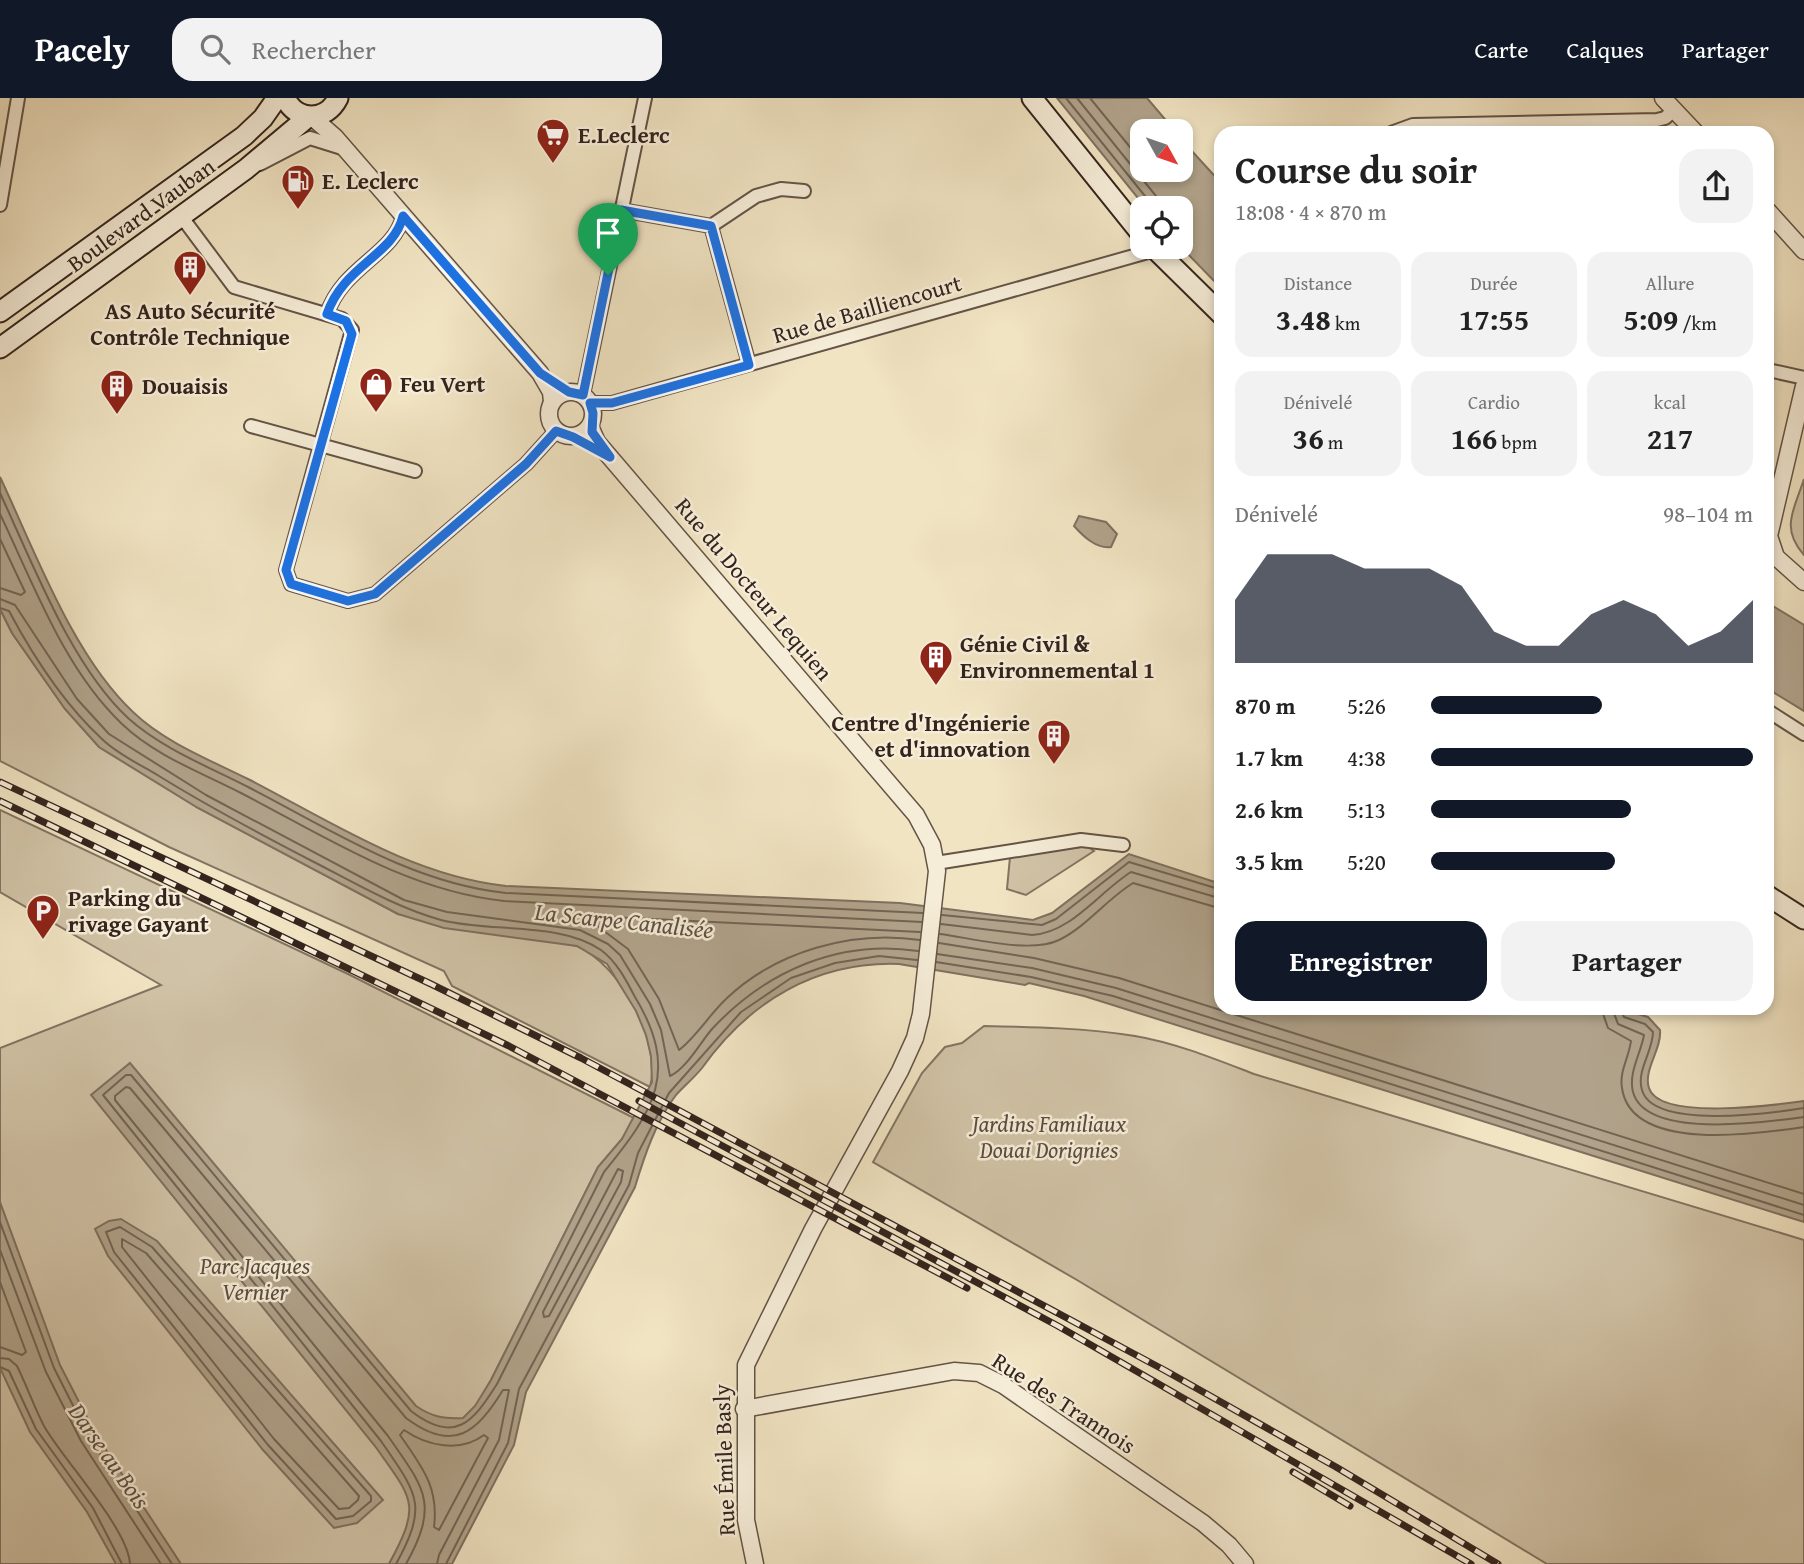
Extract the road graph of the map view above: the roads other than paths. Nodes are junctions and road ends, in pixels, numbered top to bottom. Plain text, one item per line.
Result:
1 (19, 98) edge
2 (277, 98) edge
3 (285, 98) edge
4 (645, 98) edge
5 (1032, 98) edge
6 (336, 102) edge
7 (1669, 104) edge
8 (310, 117) junction
9 (1410, 126) edge
10 (1480, 126) edge
11 (1564, 126) edge
12 (1689, 126) edge
13 (345, 149) junction
14 (246, 169) junction
15 (804, 191) dead end
16 (0, 205) edge
17 (621, 210) junction
18 (181, 216) junction
19 (403, 216) junction
20 (1774, 218) edge
21 (1130, 219) edge
22 (711, 226) junction
23 (1130, 250) edge
24 (1804, 250) edge
25 (1165, 259) edge
26 (464, 285) junction
27 (1214, 307) edge
28 (0, 312) edge
29 (327, 314) junction
30 (0, 348) edge
31 (749, 365) junction
32 (1774, 371) edge
33 (540, 373) junction
34 (1804, 378) edge
35 (1804, 386) edge
36 (581, 397) junction
37 (552, 402) junction
38 (251, 426) dead end
39 (590, 426) junction
40 (556, 431) junction
41 (573, 437) junction
42 (321, 445) junction
43 (610, 457) junction
44 (415, 471) dead end
45 (1774, 515) edge
46 (1774, 551) edge
47 (1804, 582) edge
48 (1774, 715) edge
49 (1804, 734) edge
50 (1123, 845) dead end
51 (936, 863) junction
52 (1774, 900) edge
53 (1804, 919) edge
54 (806, 1242) joint
55 (744, 1409) junction
56 (755, 1564) edge
57 (1245, 1564) edge

1 - 16 street
2 - 28 main road, Boulevard Vauban
3 - 8 main road
4 - 17 street
5 - 21 main road
6 - 8 main road, Boulevard Vauban
6 - 26 street
7 - 11 street
7 - 12 street
8 - 13 street
8 - 14 main road, Boulevard Vauban
9 - 10 street
13 - 14 street
13 - 19 street
14 - 18 main road, Boulevard Vauban
15 - 22 street
17 - 22 street
17 - 36 street
18 - 29 street
18 - 30 main road, Boulevard Vauban
19 - 26 street
19 - 29 street
20 - 24 street
22 - 31 street
23 - 31 street, Rue de Bailliencourt
25 - 27 main road
26 - 33 street
29 - 42 street
31 - 36 street, Rue de Bailliencourt
32 - 34 street
33 - 36 street
33 - 37 street
35 - 45 street
36 - 37 street
36 - 39 street
37 - 40 street
38 - 42 street
39 - 41 street
39 - 43 street, Rue du Docteur Lequien
40 - 41 street
40 - 42 street
41 - 43 street, Rue du Docteur Lequien
42 - 44 street
43 - 51 street, Rue du Docteur Lequien
46 - 47 street
48 - 49 street
50 - 51 street
51 - 54 street, Rue du Docteur Lequien
52 - 53 main road
54 - 55 street, Rue Émile Basly
55 - 56 street, Rue Émile Basly
55 - 57 street, Rue des Trannois

